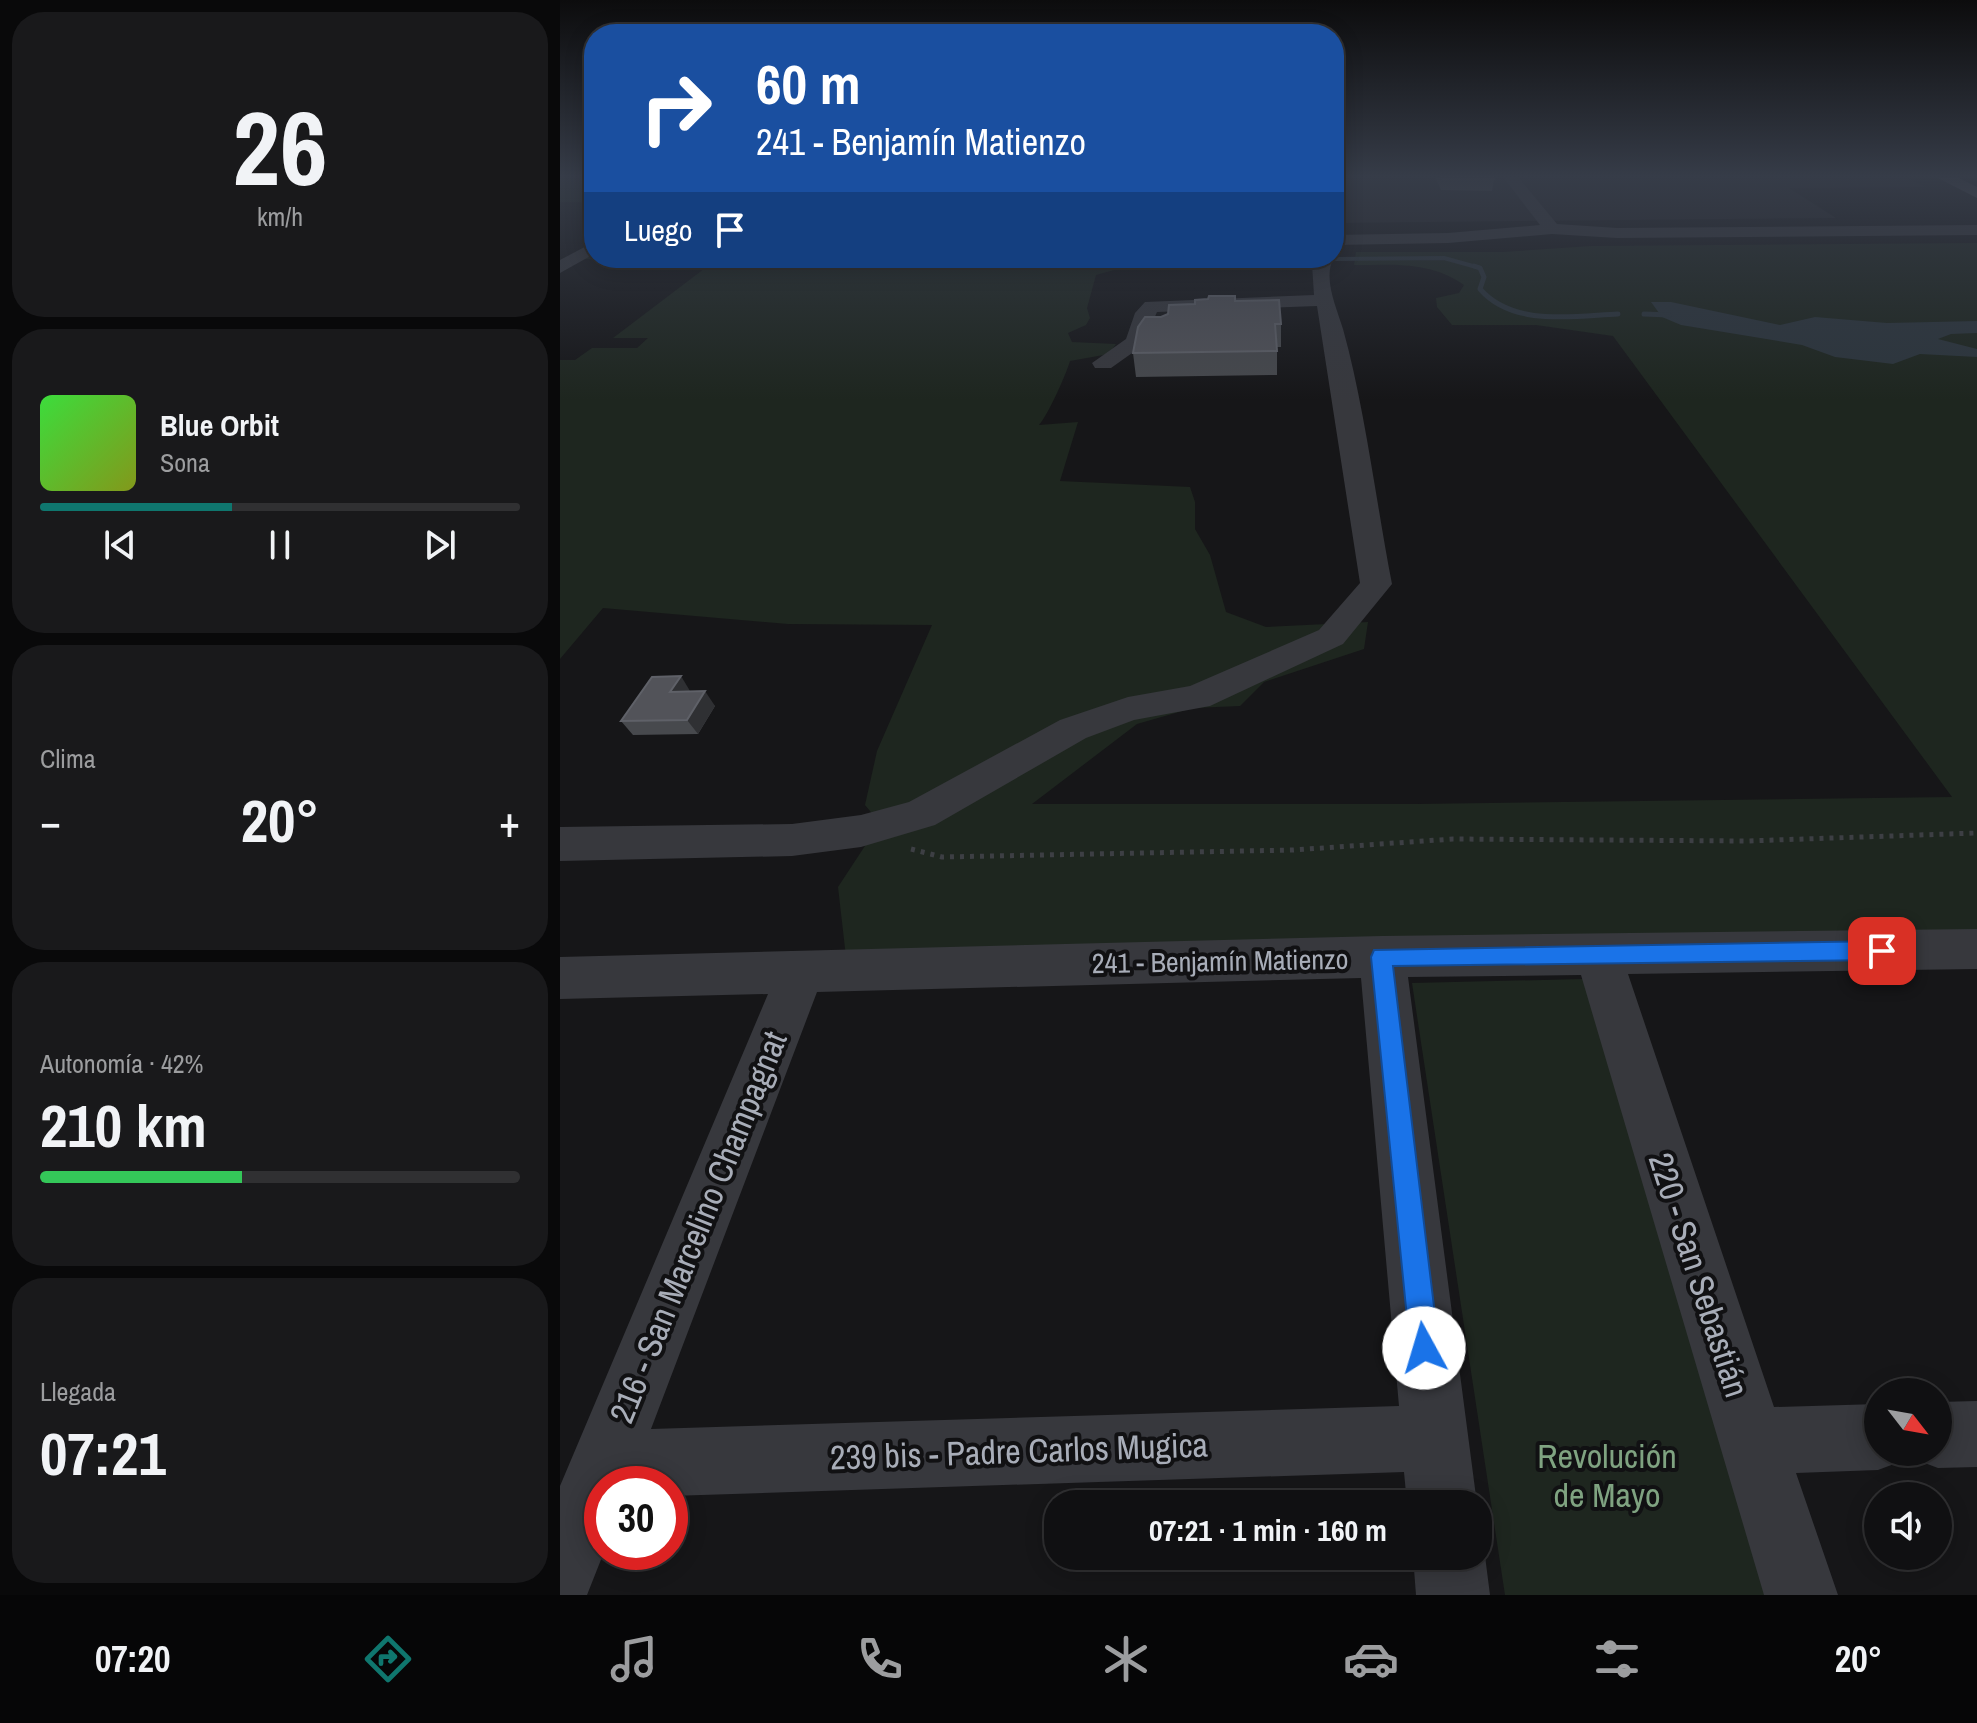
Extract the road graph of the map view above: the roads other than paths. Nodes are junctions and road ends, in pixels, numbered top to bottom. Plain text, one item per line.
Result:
1 (584, 252) edge
2 (560, 268) edge
3 (1321, 268) edge
4 (1324, 300) junction
5 (1103, 363) dead end
6 (560, 844) edge
7 (1977, 949) edge
8 (1598, 955) junction
9 (1382, 957) junction
10 (801, 972) junction
11 (560, 978) edge
12 (1977, 1434) edge
13 (1952, 1435) edge
14 (1864, 1437) edge
15 (1434, 1438) junction
16 (1752, 1441) junction
17 (603, 1464) junction
18 (1440, 1490) edge
19 (1450, 1570) edge
20 (560, 1572) edge
21 (1453, 1595) edge
22 (1801, 1595) edge

1 - 2 street
3 - 4 street
4 - 5 street
4 - 6 street
7 - 8 street, 241 - Benjamín Matienzo
8 - 9 street, 241 - Benjamín Matienzo
8 - 16 street, 220 - San Sebastián
9 - 10 street, 241 - Benjamín Matienzo
9 - 15 street
10 - 11 street, 241 - Benjamín Matienzo
10 - 17 street, 216 - San Marcelino Champagnat
12 - 13 street
14 - 16 street
15 - 17 street, 239 bis - Padre Carlos Mugica
15 - 18 street
16 - 22 street, 220 - San Sebastián
17 - 20 street, 216 - San Marcelino Champagnat
19 - 21 street

